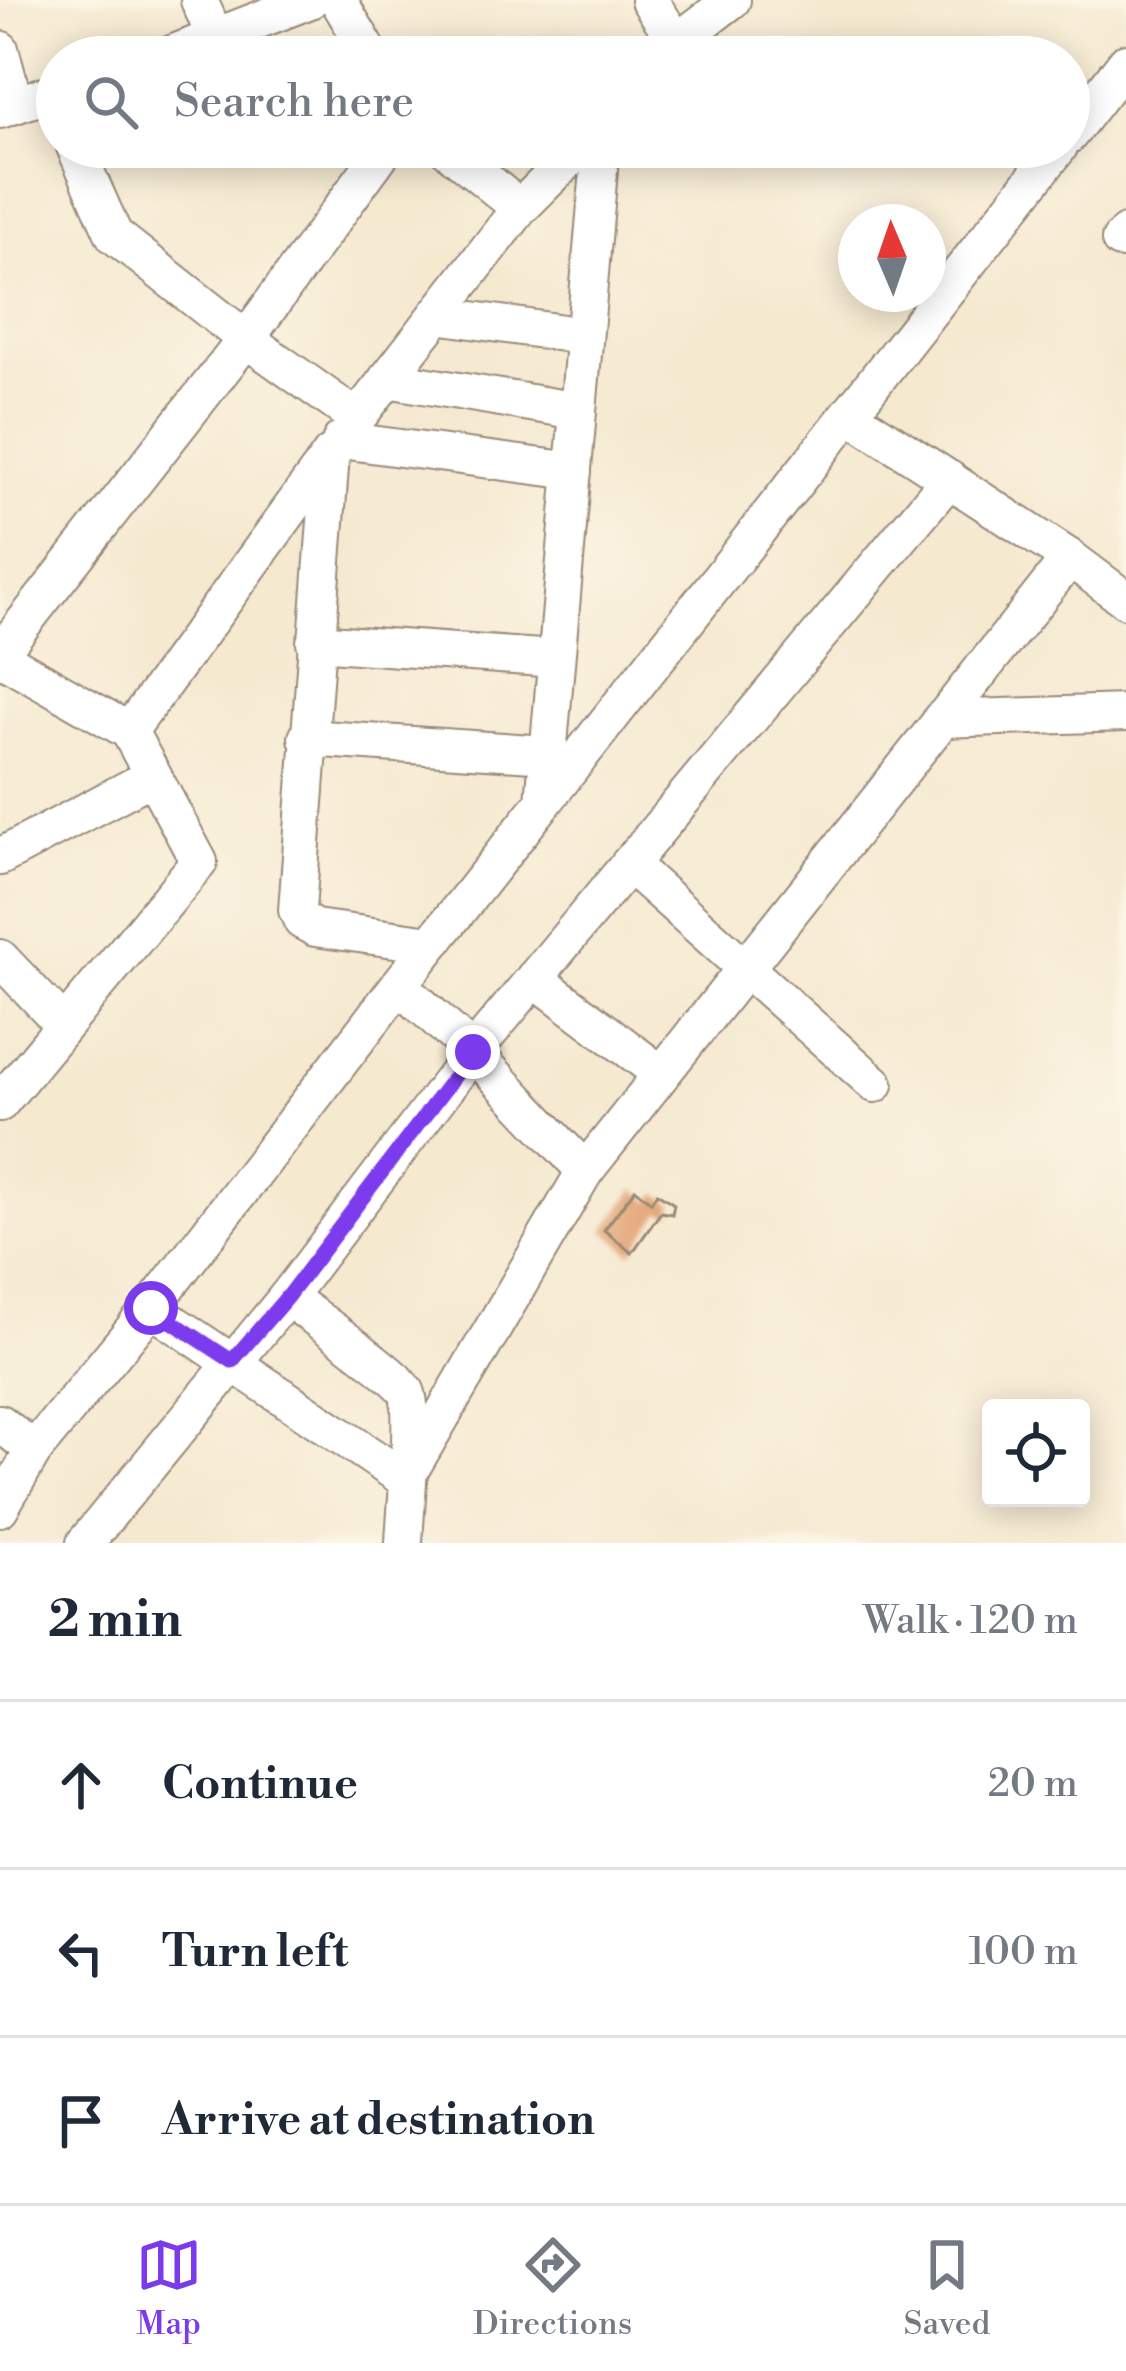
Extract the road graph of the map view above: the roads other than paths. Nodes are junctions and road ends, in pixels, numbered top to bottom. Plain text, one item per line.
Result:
1 (200, 0) edge
2 (310, 0) edge
3 (338, 0) edge
4 (649, 0) edge
5 (732, 0) edge
6 (215, 36) edge
7 (218, 36) edge
8 (359, 36) edge
9 (665, 36) edge
10 (688, 36) edge
11 (0, 49) edge
12 (1126, 62) edge
13 (7, 107) edge
14 (1090, 108) edge
15 (84, 168) edge
16 (371, 168) edge
17 (471, 168) edge
18 (560, 168) edge
19 (599, 168) edge
20 (1043, 168) edge
21 (520, 208) junction
22 (437, 315) junction
23 (584, 336) junction
24 (246, 339) junction
25 (387, 379) junction
26 (578, 411) junction
27 (850, 415) junction
28 (343, 437) junction
29 (573, 471) junction
30 (949, 479) junction
31 (1070, 558) junction
32 (1126, 600) edge
33 (315, 642) junction
34 (0, 655) edge
35 (556, 659) junction
36 (1126, 713) edge
37 (941, 719) junction
38 (129, 731) junction
39 (307, 738) junction
40 (548, 754) junction
41 (153, 776) junction
42 (544, 802) junction
43 (0, 857) edge
44 (629, 864) junction
45 (431, 944) junction
46 (0, 958) edge
47 (744, 966) junction
48 (534, 978) junction
49 (399, 985) junction
50 (64, 1025) junction
51 (473, 1052) junction
52 (660, 1073) junction
53 (875, 1084) dead end
54 (0, 1102) edge
55 (585, 1172) junction
56 (287, 1297) junction
57 (151, 1308) junction
58 (232, 1361) junction
59 (0, 1423) edge
60 (34, 1450) junction
61 (405, 1479) junction
62 (0, 1508) edge
63 (85, 1543) edge
64 (404, 1543) edge

1 - 6 street
2 - 7 street
3 - 8 street
4 - 9 street
5 - 10 street
11 - 13 street
12 - 14 street
15 - 24 street
16 - 24 street
17 - 21 street
18 - 21 street
19 - 23 street
20 - 27 street
21 - 22 street
22 - 23 street
22 - 25 street
23 - 26 street
24 - 28 street
24 - 34 street
25 - 26 street
25 - 28 street
26 - 29 street
27 - 30 street
27 - 42 street
28 - 29 street
28 - 33 street
28 - 38 street
29 - 35 street
30 - 31 street
30 - 44 street
31 - 32 street
31 - 37 street
33 - 35 street
33 - 39 street
34 - 38 street
35 - 40 street
36 - 37 street
37 - 47 street
38 - 41 street
39 - 40 street
39 - 45 street
40 - 42 street
41 - 43 street
41 - 50 street
42 - 45 street
44 - 47 street
44 - 48 street
45 - 49 street
46 - 50 street
47 - 52 street
47 - 53 street
48 - 51 street
48 - 52 street
49 - 51 street
49 - 57 street
50 - 54 street
51 - 55 street
51 - 56 street
52 - 55 street
55 - 61 street
56 - 58 street
56 - 61 street
57 - 58 street
57 - 60 street
58 - 61 street
58 - 63 street
59 - 60 street
60 - 62 street
61 - 64 street

